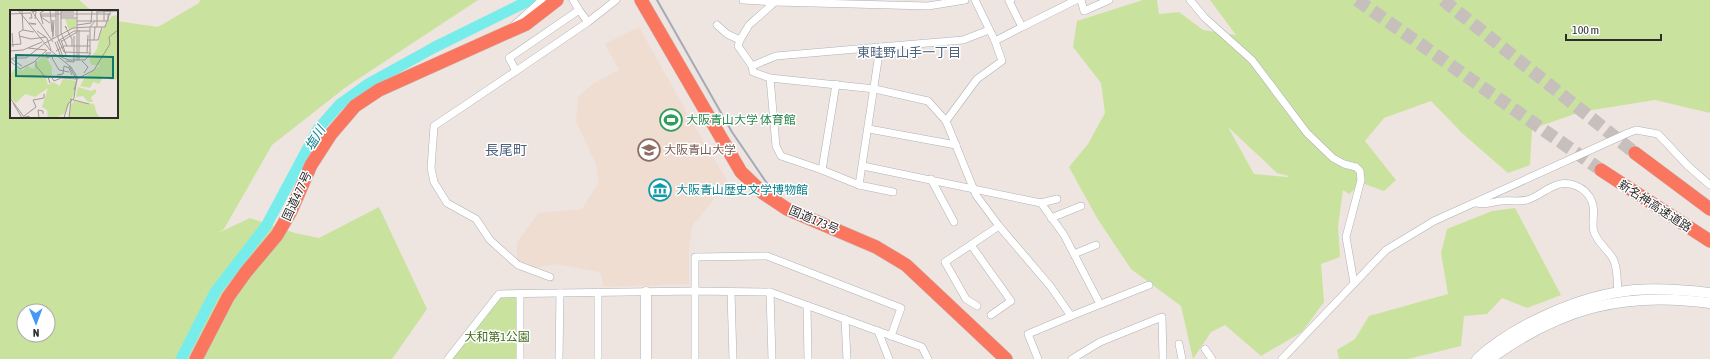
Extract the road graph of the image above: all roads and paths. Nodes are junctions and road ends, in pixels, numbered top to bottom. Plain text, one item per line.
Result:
1 (542, 0) edge
2 (557, 0) edge
3 (573, 0) edge
4 (616, 0) edge
5 (633, 0) edge
6 (641, 0) edge
7 (743, 0) edge
8 (965, 0) edge
9 (974, 0) edge
10 (1011, 0) edge
11 (1076, 0) edge
12 (1081, 0) edge
13 (1190, 0) edge
14 (1105, 1) edge
15 (776, 2) junction
16 (579, 10) junction
17 (588, 22) junction
18 (717, 25) dead end
19 (1022, 27) junction
20 (989, 30) junction
21 (507, 34) junction
22 (740, 40) junction
23 (995, 41) junction
24 (880, 47) junction
25 (752, 66) junction
26 (516, 71) junction
27 (770, 78) junction
28 (836, 84) junction
29 (875, 89) junction
30 (946, 121) junction
31 (869, 129) junction
32 (956, 145) junction
33 (1635, 153) tunnel mouth
34 (863, 166) junction
35 (822, 170) junction
36 (1600, 170) tunnel mouth
37 (931, 180) junction
38 (859, 185) junction
39 (1710, 185) edge
40 (973, 188) junction
41 (893, 192) dead end
42 (1057, 199) dead end
43 (1041, 203) junction
44 (1476, 203) junction
45 (1081, 206) dead end
46 (1710, 209) edge
47 (1051, 218) junction
48 (954, 222) dead end
49 (999, 226) junction
50 (1710, 241) edge
51 (971, 245) junction
52 (1096, 245) dead end
53 (1074, 254) junction
54 (550, 277) dead end
55 (1354, 283) junction
56 (1149, 285) dead end
57 (695, 291) junction
58 (598, 292) junction
59 (646, 292) junction
60 (731, 292) junction
61 (770, 292) junction
62 (520, 293) junction
63 (560, 293) junction
64 (1618, 293) junction
65 (1710, 293) edge
66 (1710, 303) edge
67 (1100, 304) junction
68 (807, 306) junction
69 (977, 306) dead end
70 (991, 315) dead end
71 (1072, 316) junction
72 (845, 319) junction
73 (878, 331) junction
74 (890, 336) junction
75 (1179, 344) dead end
76 (1205, 349) dead end
77 (1084, 356) edge
78 (196, 359) edge
79 (448, 359) edge
80 (520, 359) edge
81 (559, 359) edge
82 (598, 359) edge
83 (646, 359) edge
84 (695, 359) edge
85 (734, 359) edge
86 (772, 359) edge
87 (808, 359) edge
88 (847, 359) edge
89 (889, 359) edge
90 (928, 359) edge
91 (995, 359) edge
92 (1006, 359) edge
93 (1038, 359) edge
94 (1072, 359) edge
95 (1163, 359) edge
96 (1182, 359) edge
97 (1212, 359) edge
98 (1282, 359) edge
99 (1477, 359) edge
100 (1490, 359) edge

1 - 21 street
2 - 21 highway, 国道477号
3 - 16 street
4 - 17 street
5 - 91 highway, 国道173号
6 - 92 highway, 国道173号
7 - 15 street
8 - 15 street
9 - 20 street
10 - 19 street
11 - 19 street
12 - 14 street
13 - 55 street
15 - 22 street
16 - 17 street
16 - 26 street
17 - 26 street
18 - 22 street
19 - 23 street
20 - 23 street
20 - 24 street
21 - 78 highway, 国道477号
22 - 25 street
23 - 30 street
24 - 25 street
24 - 29 street
25 - 27 street
26 - 54 street
27 - 28 street
27 - 35 street
28 - 29 street
28 - 35 street
29 - 30 street
29 - 31 street
30 - 32 street
31 - 32 street
31 - 34 street
32 - 40 street
33 - 46 highway
34 - 37 street
34 - 38 street
35 - 38 street
36 - 50 highway, 新名神高速道路
37 - 40 street
37 - 48 street
38 - 41 street
39 - 44 street
40 - 43 street
40 - 49 street
42 - 43 street
43 - 47 street
44 - 55 street
44 - 64 street
45 - 47 street
47 - 53 street
49 - 51 street
49 - 71 street
51 - 69 street
51 - 70 street
52 - 53 street
53 - 67 street
55 - 98 street
56 - 67 street
57 - 59 street
57 - 60 street
57 - 74 street
57 - 84 street
58 - 59 street
58 - 63 street
58 - 82 street
59 - 83 main road
60 - 61 street
60 - 85 street
61 - 68 street
61 - 86 street
62 - 63 street
62 - 79 street
62 - 80 street
63 - 81 street
64 - 65 main road
64 - 99 main road
66 - 100 main road
67 - 71 street
68 - 72 street
68 - 87 street
71 - 93 street
72 - 73 street
72 - 88 street
73 - 74 street
73 - 89 street
74 - 90 street
75 - 96 street
76 - 97 street
77 - 94 street
77 - 95 street

